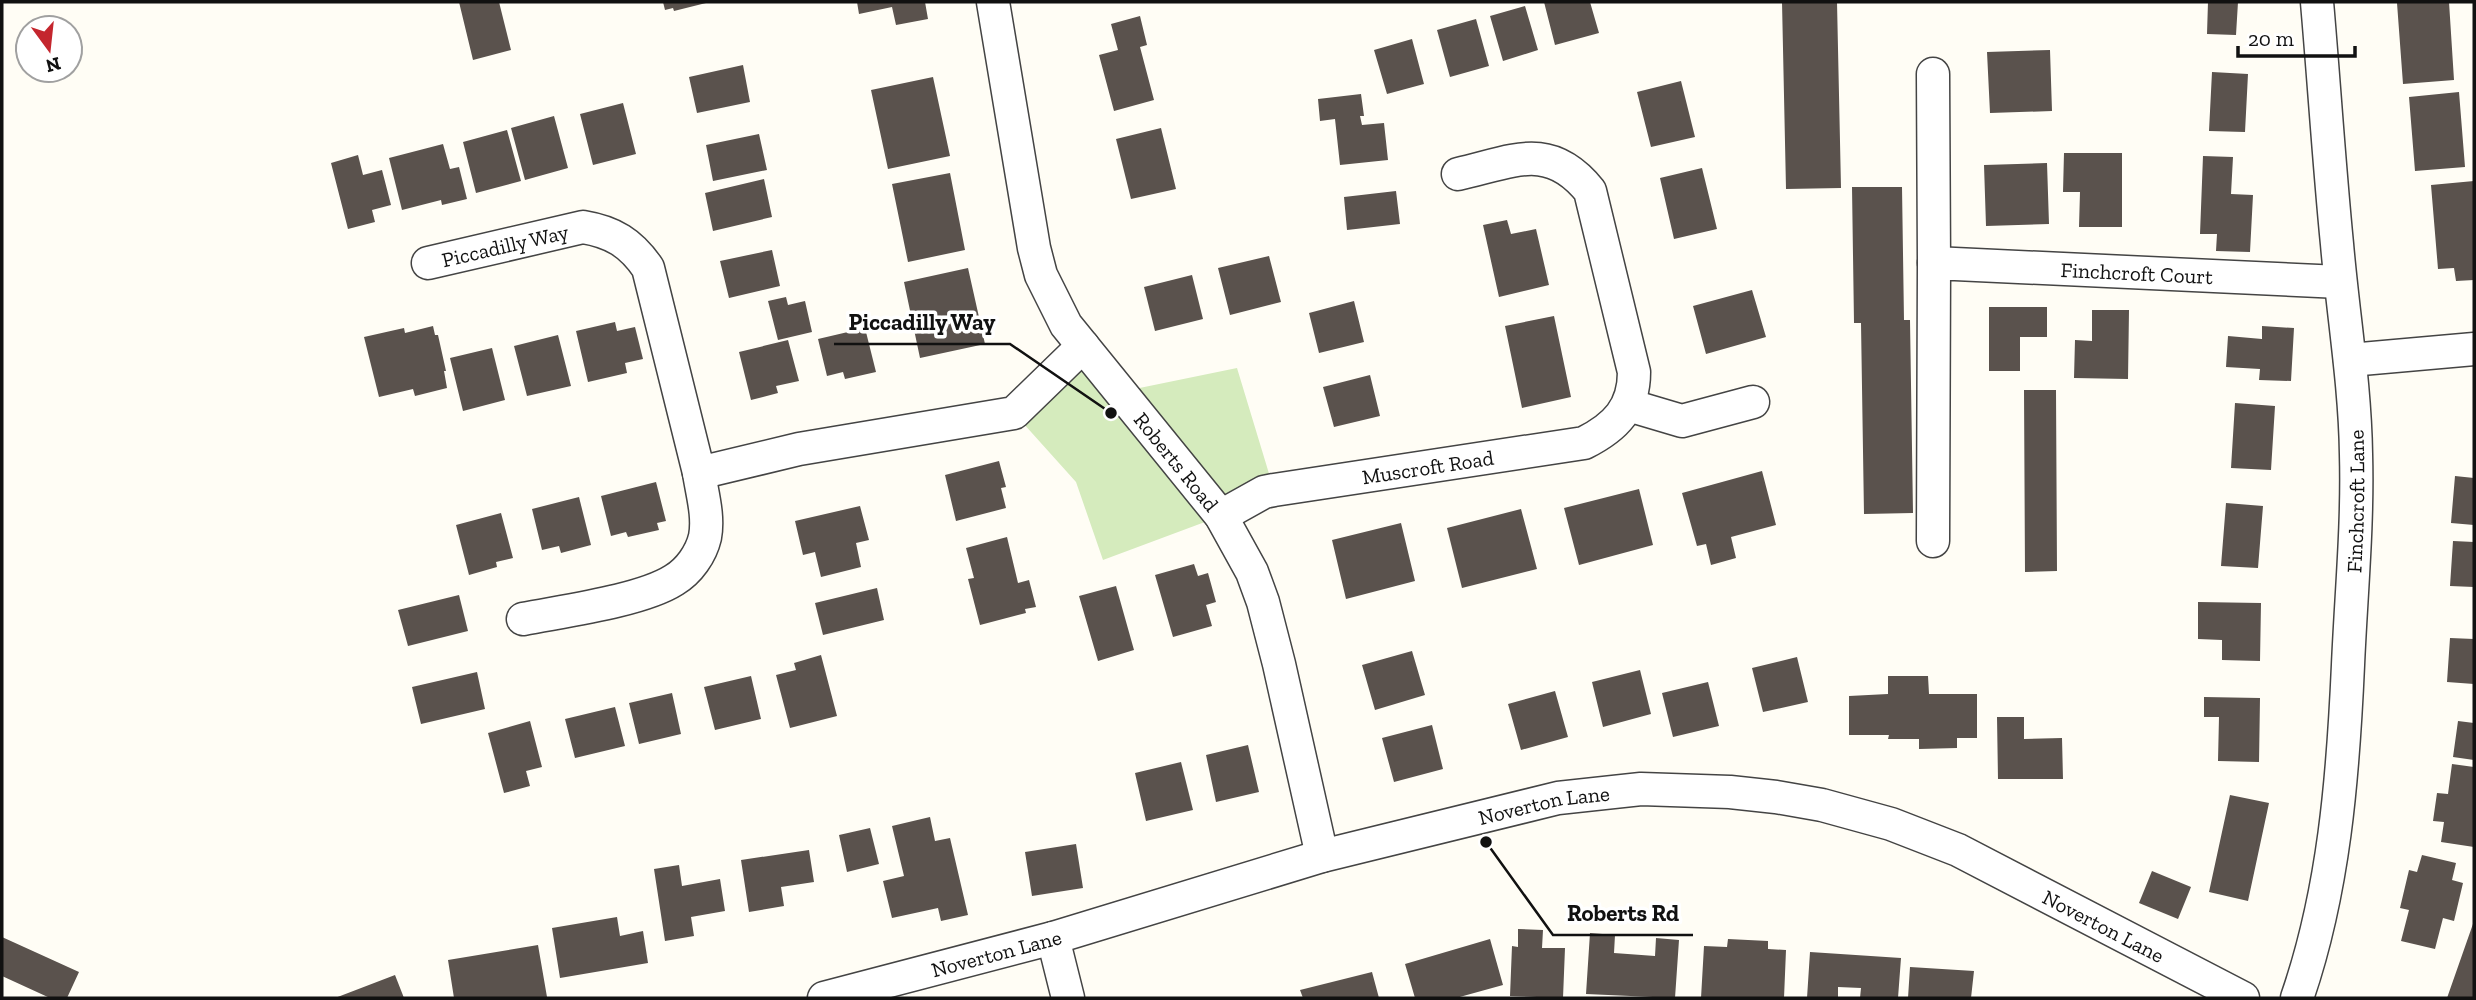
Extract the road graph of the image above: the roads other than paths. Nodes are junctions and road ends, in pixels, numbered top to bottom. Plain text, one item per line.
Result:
1 (993, 2) edge
2 (2316, 2) edge
3 (1933, 74) dead end
4 (1458, 174) dead end
5 (428, 263) dead end
6 (1934, 263) junction
7 (2340, 282) junction
8 (1083, 346) junction
9 (2474, 349) edge
10 (2350, 360) junction
11 (1753, 402) dead end
12 (1628, 405) junction
13 (699, 473) junction
14 (1221, 516) junction
15 (1933, 541) dead end
16 (523, 619) dead end
17 (1322, 856) junction
18 (1053, 938) junction
19 (824, 998) edge
20 (1068, 998) edge
21 (2243, 998) edge
22 (2297, 998) edge

1 - 8 street, Roberts Road
2 - 7 street, Finchcroft Lane
3 - 6 street
4 - 12 street
5 - 13 street, Piccadilly Way
6 - 7 street, Finchcroft Court
6 - 15 street
7 - 10 street, Finchcroft Lane
8 - 13 street
8 - 14 street, Roberts Road
9 - 10 street
10 - 22 street, Finchcroft Lane
11 - 12 street
12 - 14 street, Muscroft Road
13 - 16 street, Piccadilly Way
14 - 17 street, Roberts Road
17 - 18 street, Noverton Lane
17 - 21 street, Noverton Lane
18 - 19 street, Noverton Lane
18 - 20 street

